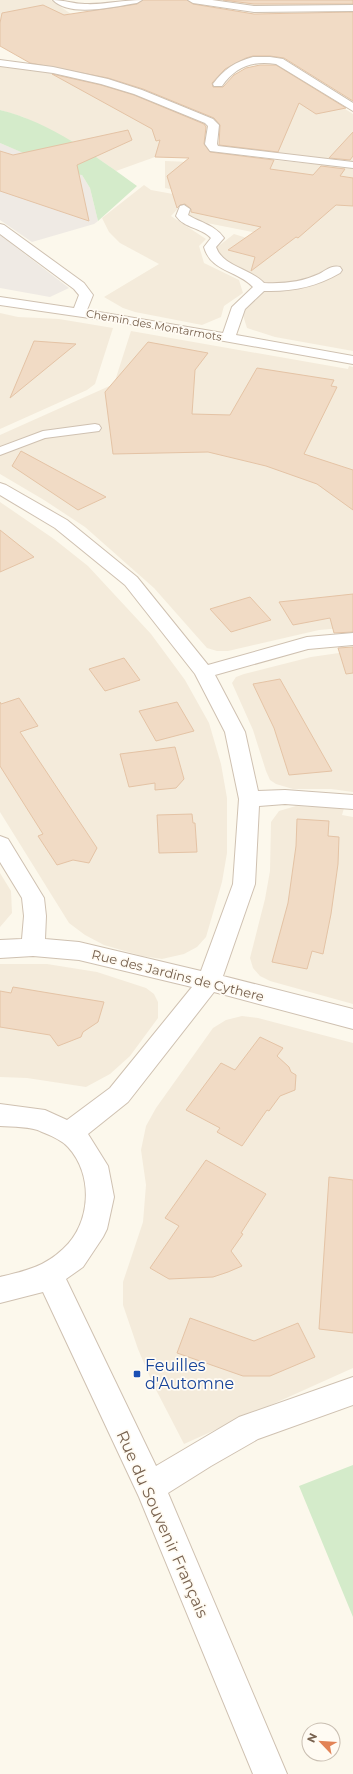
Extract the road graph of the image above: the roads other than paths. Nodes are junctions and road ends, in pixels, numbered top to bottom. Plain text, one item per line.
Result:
1 (58, 0) edge
2 (137, 0) edge
3 (193, 0) edge
4 (353, 8) edge
5 (0, 63) edge
6 (218, 84) dead end
7 (353, 108) edge
8 (353, 165) edge
9 (184, 209) dead end
10 (0, 228) edge
11 (335, 270) dead end
12 (260, 287) junction
13 (0, 301) edge
14 (79, 312) junction
15 (228, 338) junction
16 (353, 360) edge
17 (95, 428) dead end
18 (0, 451) edge
19 (0, 488) edge
20 (353, 639) edge
21 (204, 672) junction
22 (249, 799) junction
23 (353, 802) edge
24 (0, 844) edge
25 (33, 947) junction
26 (0, 949) edge
27 (209, 982) junction
28 (353, 1019) edge
29 (0, 1115) edge
30 (70, 1133) junction
31 (50, 1276) junction
32 (0, 1290) edge
33 (353, 1391) edge
34 (150, 1487) junction
35 (270, 1774) edge

1 - 2 street
3 - 4 street
5 - 8 street
6 - 7 street
9 - 12 street
10 - 14 street, Chemin des Montarmots
11 - 12 street
12 - 15 street, Chemin des Montarmots
13 - 14 street, Chemin des Montarmots
14 - 15 street, Chemin des Montarmots
15 - 16 street, Chemin des Montarmots
17 - 18 lane
19 - 21 street
20 - 21 street
21 - 22 street
22 - 23 street
22 - 27 street
24 - 25 street
25 - 26 street, Rue des Jardins de Cythere
25 - 27 street, Rue des Jardins de Cythere
27 - 28 street, Rue des Jardins de Cythere
27 - 30 street
29 - 30 street
30 - 31 street
31 - 32 street
31 - 34 street, Rue du Souvenir Français
33 - 34 street
34 - 35 street, Rue du Souvenir Français

